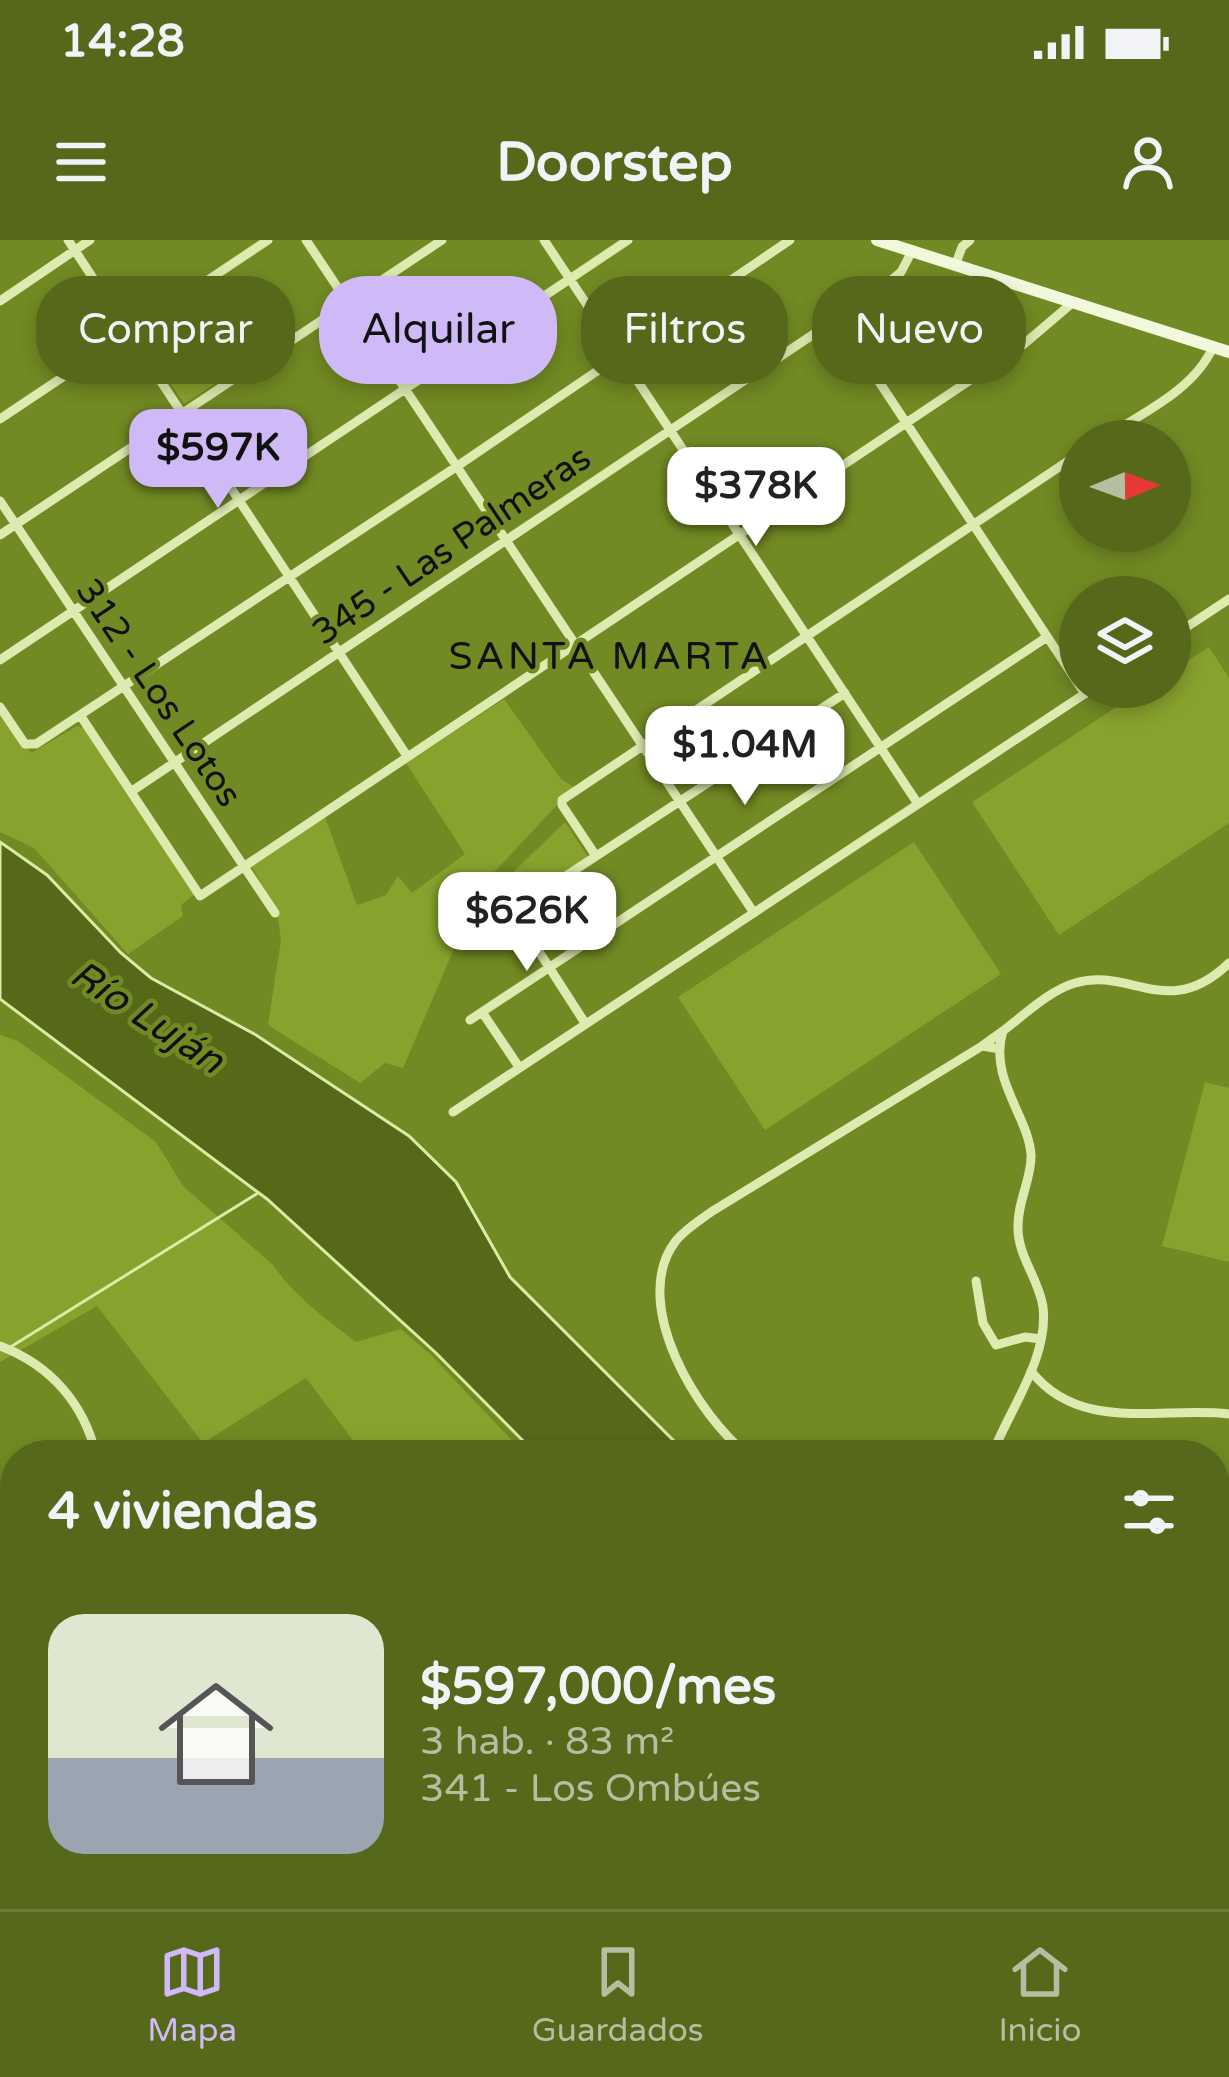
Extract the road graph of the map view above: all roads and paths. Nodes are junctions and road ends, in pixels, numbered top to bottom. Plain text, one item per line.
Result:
1 (90, 240) edge
2 (268, 240) edge
3 (305, 240) edge
4 (442, 240) edge
5 (544, 240) edge
6 (628, 240) edge
7 (790, 240) edge
8 (877, 240) edge
9 (962, 242) edge
10 (71, 245) edge
11 (911, 254) junction
12 (954, 267) junction
13 (92, 276) edge
14 (214, 276) edge
15 (329, 276) edge
16 (387, 276) edge
17 (736, 276) edge
18 (896, 276) edge
19 (570, 278) junction
20 (581, 295) edge
21 (0, 302) edge
22 (1071, 304) junction
23 (319, 321) edge
24 (812, 335) edge
25 (1213, 347) junction
26 (1229, 352) edge
27 (581, 381) edge
28 (52, 384) edge
29 (161, 384) edge
30 (402, 384) edge
31 (640, 384) edge
32 (881, 384) edge
33 (405, 389) junction
34 (180, 414) junction
35 (0, 419) edge
36 (1131, 420) edge
37 (906, 422) junction
38 (670, 429) junction
39 (456, 467) junction
40 (1059, 467) edge
41 (237, 499) junction
42 (0, 501) edge
43 (972, 524) junction
44 (16, 525) junction
45 (739, 534) junction
46 (0, 535) edge
47 (506, 540) junction
48 (289, 577) junction
49 (1229, 599) edge
50 (74, 613) junction
51 (1191, 624) edge
52 (807, 636) junction
53 (1047, 637) junction
54 (574, 644) junction
55 (339, 651) junction
56 (1059, 655) edge
57 (0, 661) edge
58 (123, 687) junction
59 (845, 693) junction
60 (0, 706) edge
61 (1063, 708) edge
62 (80, 715) junction
63 (642, 746) junction
64 (881, 748) junction
65 (407, 756) junction
66 (174, 763) junction
67 (132, 791) junction
68 (679, 801) junction
69 (918, 803) junction
70 (715, 855) junction
71 (596, 856) junction
72 (244, 866) junction
73 (275, 913) dead end
74 (754, 913) junction
75 (1229, 963) edge
76 (549, 967) junction
77 (482, 1012) junction
78 (470, 1020) dead end
79 (585, 1023) junction
80 (1003, 1030) junction
81 (982, 1046) junction
82 (1000, 1048) junction
83 (519, 1067) junction
84 (453, 1112) dead end
85 (976, 1281) dead end
86 (1041, 1339) junction
87 (5, 1348) edge
88 (1030, 1371) junction
89 (1229, 1414) edge
90 (92, 1440) edge
91 (732, 1440) edge
92 (999, 1440) edge

1 - 10 street
2 - 14 street
3 - 15 street
4 - 16 street
5 - 19 street
6 - 19 street
7 - 17 street
8 - 11 main road
9 - 12 street
10 - 13 street
10 - 21 street
11 - 12 main road
11 - 18 street, 345 - Las Palmeras
12 - 22 main road
19 - 20 street
19 - 33 street
22 - 25 main road
22 - 37 street
23 - 34 street
24 - 38 street, 345 - Las Palmeras
25 - 26 main road
25 - 36 street
27 - 39 street
28 - 35 street
29 - 34 street
30 - 33 street
31 - 38 street
32 - 37 street
33 - 39 street
33 - 41 street
34 - 41 street
34 - 44 street
37 - 43 street
37 - 45 street
38 - 45 street
38 - 47 street, 345 - Las Palmeras
39 - 47 street
39 - 48 street
40 - 43 street
41 - 48 street
41 - 50 street
42 - 44 street, 312 - Los Lotos
43 - 52 street
43 - 53 street
44 - 46 street
44 - 50 street, 312 - Los Lotos
45 - 52 street
45 - 54 street
47 - 54 street
47 - 55 street, 345 - Las Palmeras
48 - 55 street
48 - 58 street
49 - 51 street
50 - 57 street
50 - 58 street, 312 - Los Lotos
52 - 59 street
52 - 63 street
53 - 56 street
53 - 64 street
54 - 63 street
54 - 65 street
55 - 65 street
55 - 66 street, 345 - Las Palmeras
58 - 62 street
58 - 66 street, 312 - Los Lotos
59 - 64 street
59 - 68 street
60 - 62 street
61 - 69 street
62 - 67 street
63 - 68 street
63 - 71 street
64 - 69 street
64 - 70 street
65 - 72 street
66 - 67 street, 345 - Las Palmeras
66 - 72 street, 312 - Los Lotos
67 - 72 street
68 - 70 street
68 - 71 street
69 - 74 street
70 - 74 street
70 - 76 street
71 - 76 street
72 - 73 street, 312 - Los Lotos
74 - 79 street
75 - 80 street
76 - 77 street
76 - 79 street
77 - 78 street
77 - 83 street
79 - 83 street
80 - 81 street
80 - 82 street
81 - 82 street
81 - 91 street
82 - 86 street
83 - 84 street
85 - 86 street
86 - 88 street
87 - 90 street
88 - 89 street
88 - 92 street

